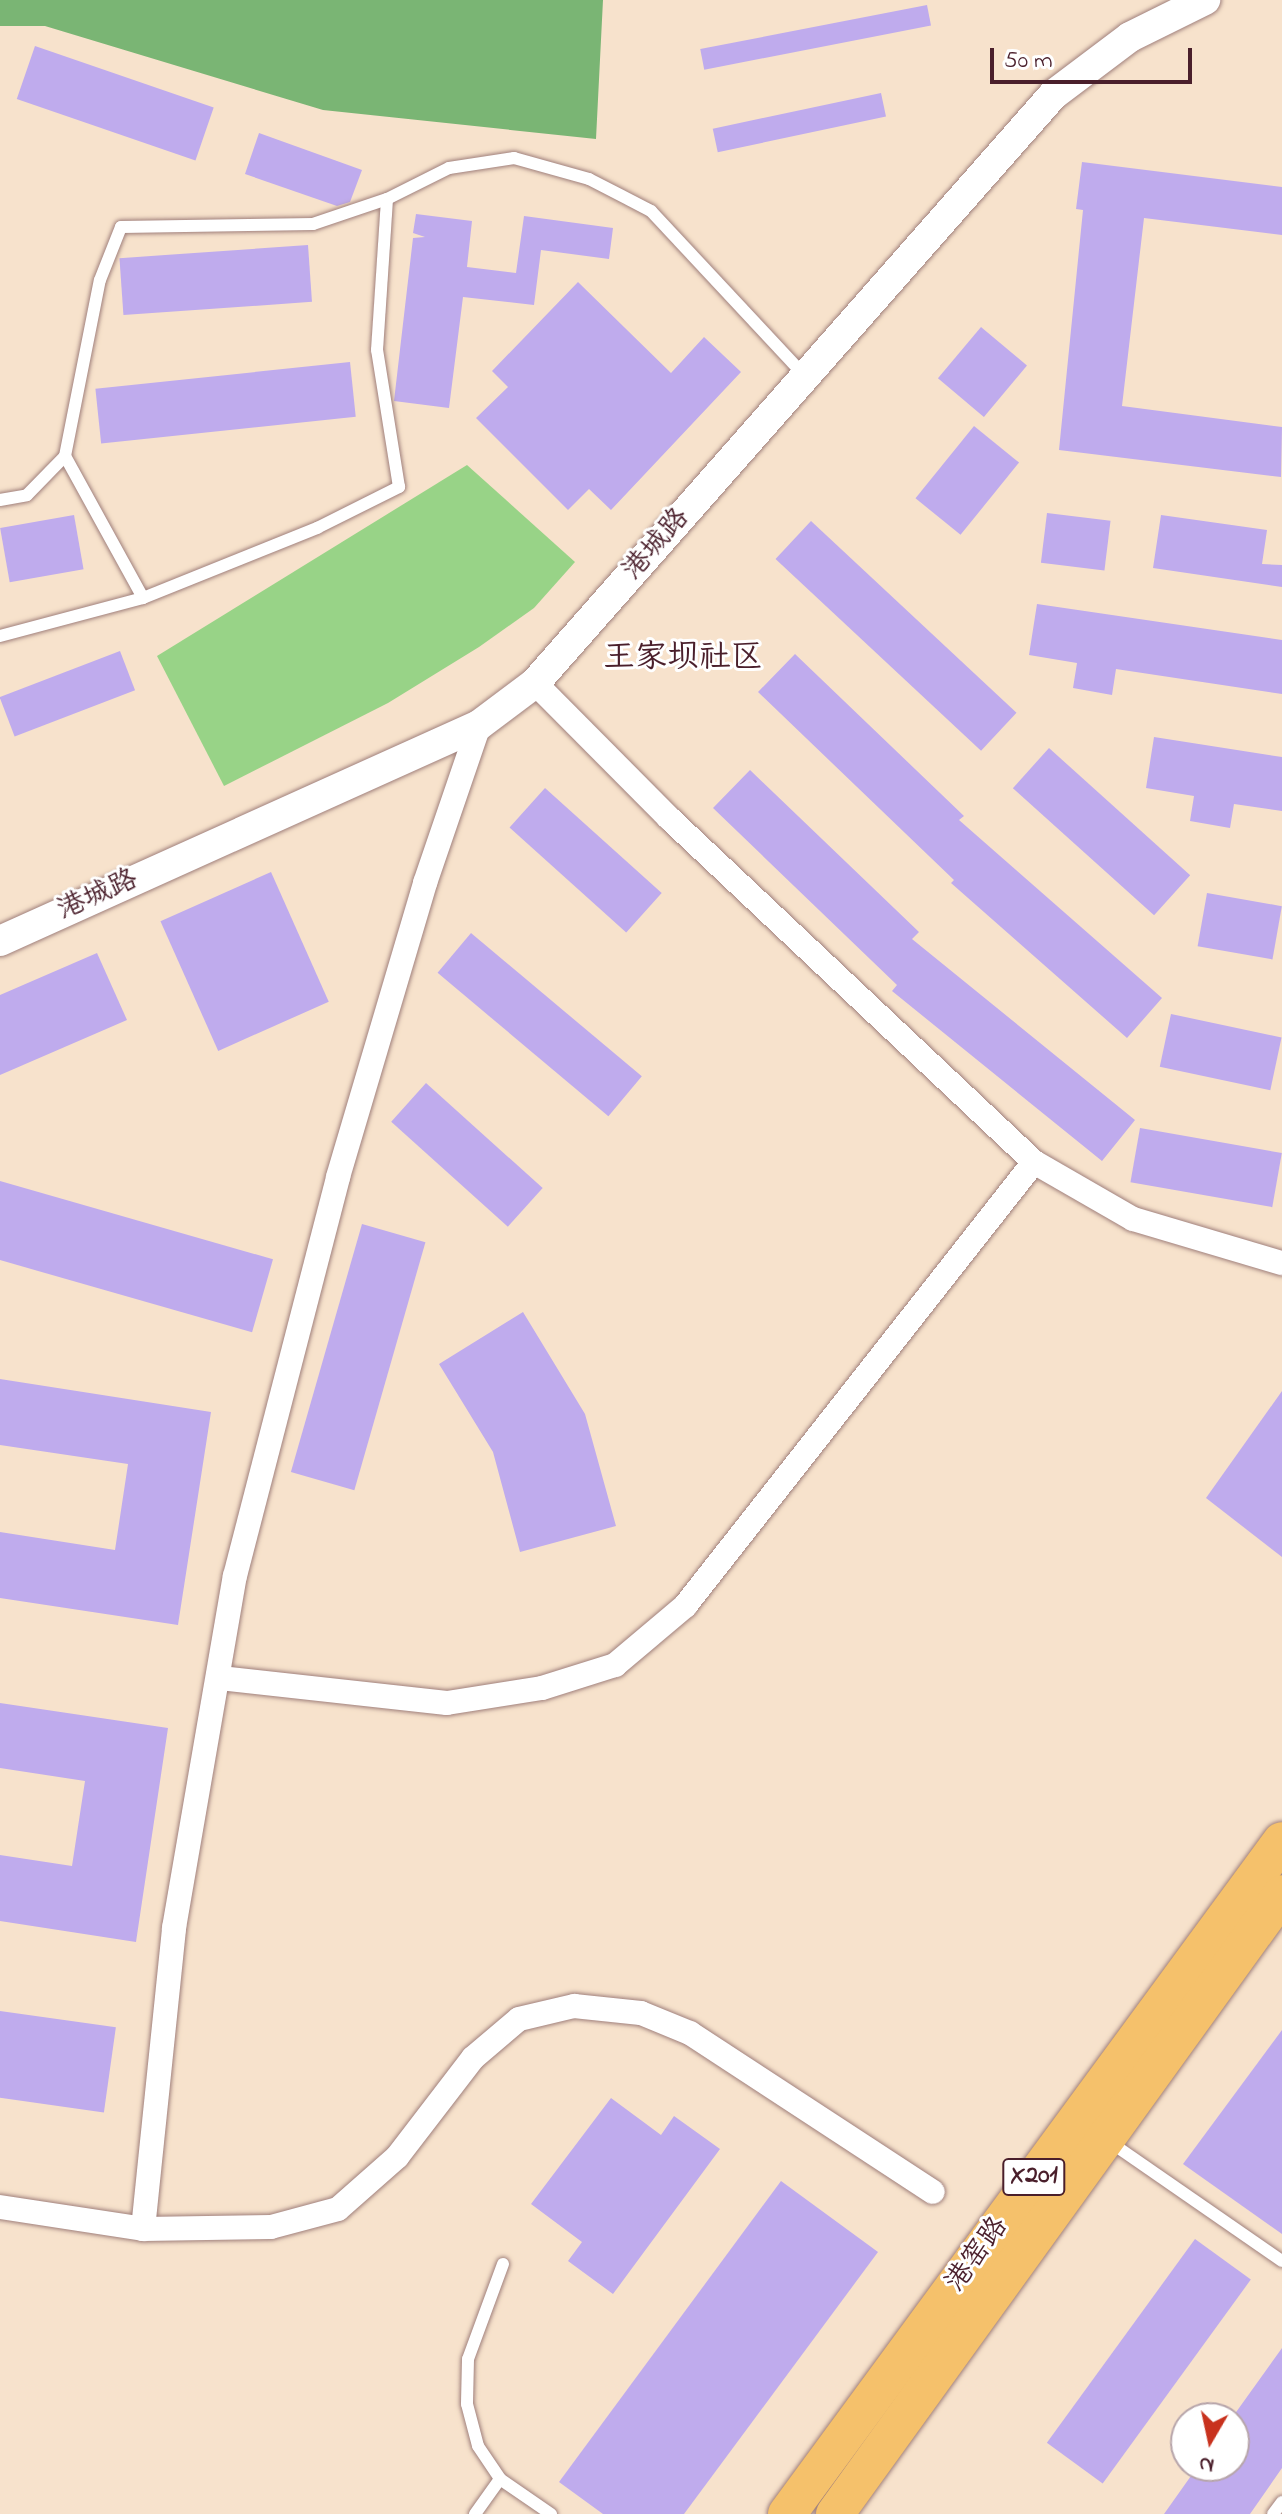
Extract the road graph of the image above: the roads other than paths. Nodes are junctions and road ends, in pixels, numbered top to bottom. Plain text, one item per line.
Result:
1 (1205, 0) edge
2 (387, 199) junction
3 (805, 376) junction
4 (65, 456) junction
5 (0, 500) edge
6 (143, 598) junction
7 (0, 636) edge
8 (535, 683) junction
9 (479, 725) junction
10 (0, 941) edge
11 (1034, 1162) junction
12 (1282, 1263) edge
13 (220, 1678) junction
14 (1282, 1841) edge
15 (1282, 1894) edge
16 (1106, 2139) junction
17 (933, 2192) dead end
18 (0, 2207) edge
19 (143, 2229) junction
20 (1282, 2261) edge
21 (503, 2264) dead end
22 (500, 2479) junction
23 (1282, 2502) edge
24 (475, 2514) edge
25 (551, 2514) edge
26 (787, 2514) edge
27 (835, 2514) edge
28 (1273, 2514) edge

1 - 3 street, 港城路
2 - 3 lane
2 - 4 lane
2 - 6 lane
3 - 8 street, 港城路
4 - 5 lane
4 - 6 lane
6 - 7 lane
8 - 9 street, 港城路
8 - 11 street
9 - 10 street, 港城路
9 - 13 street
11 - 12 street
11 - 13 street
13 - 19 street
14 - 26 main road, 港窑路 / X201
15 - 16 main road, 港窑路 / X201
16 - 20 lane
16 - 27 main road, 港窑路 / X201
17 - 19 street
18 - 19 street
21 - 22 lane
22 - 24 lane
22 - 25 lane
23 - 28 lane

